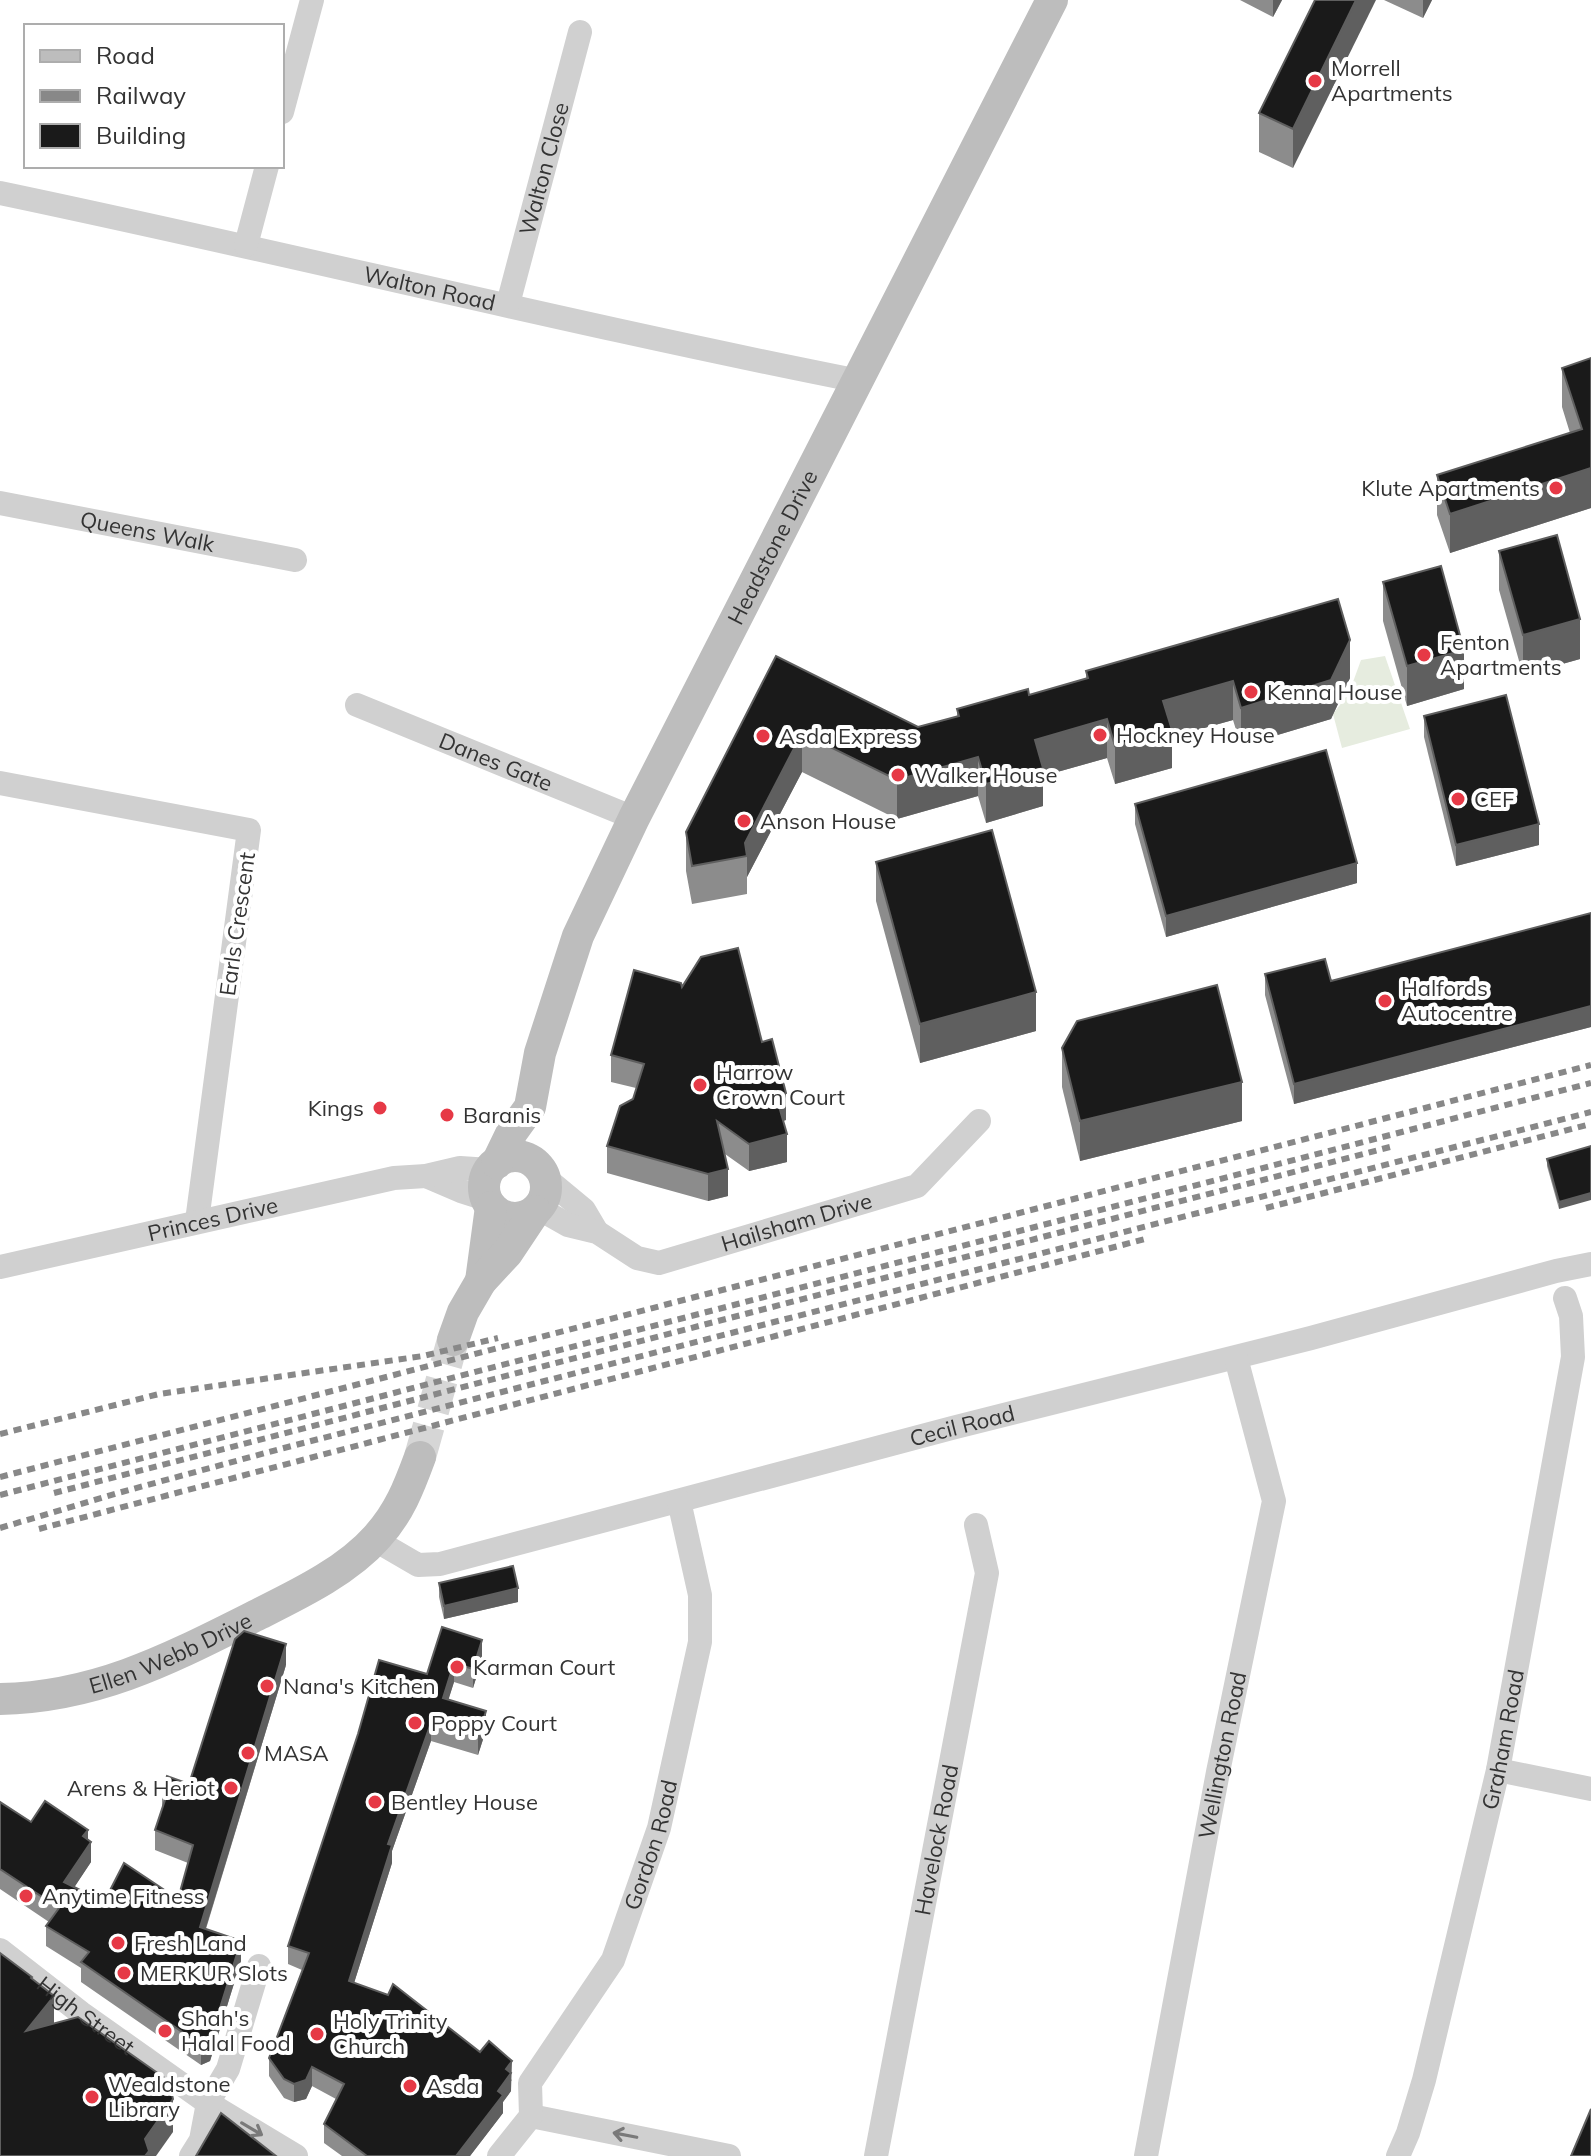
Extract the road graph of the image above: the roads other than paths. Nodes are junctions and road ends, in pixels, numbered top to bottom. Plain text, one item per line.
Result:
1 (312, 0) edge
2 (1052, 0) edge
3 (580, 32) dead end
4 (284, 105) edge
5 (266, 168) edge
6 (0, 193) edge
7 (246, 245) junction
8 (508, 304) junction
9 (859, 381) junction
10 (0, 503) edge
11 (295, 560) dead end
12 (357, 705) dead end
13 (0, 783) edge
14 (634, 818) junction
15 (530, 1107) junction
16 (979, 1121) dead end
17 (541, 1172) junction
18 (491, 1185) junction
19 (536, 1209) junction
20 (197, 1221) junction
21 (597, 1232) junction
22 (1591, 1264) edge
23 (0, 1267) edge
24 (481, 1281) junction
25 (1576, 1308) edge
26 (453, 1340) tunnel mouth
27 (1236, 1358) junction
28 (420, 1457) tunnel mouth
29 (679, 1501) junction
30 (976, 1525) dead end
31 (375, 1540) junction
32 (0, 1699) edge
33 (1498, 1770) junction
34 (1591, 1789) edge
35 (0, 1950) edge
36 (259, 1966) dead end
37 (208, 2103) junction
38 (531, 2116) junction
39 (1147, 2150) edge
40 (191, 2156) edge
41 (296, 2156) edge
42 (499, 2156) edge
43 (729, 2156) edge
44 (876, 2156) edge
45 (1398, 2156) edge

1 - 4 street
2 - 9 street, Headstone Drive
3 - 8 street, Walton Close
5 - 7 street
6 - 7 street, Walton Road
7 - 8 street, Walton Road
8 - 9 street, Walton Road
9 - 14 street, Headstone Drive
10 - 11 street, Queens Walk
12 - 14 street, Danes Gate
13 - 20 street, Earls Crescent
14 - 15 street, Headstone Drive
15 - 17 street, Headstone Drive
15 - 18 street, Headstone Drive
16 - 21 street, Hailsham Drive
17 - 18 street
17 - 19 street
17 - 21 street, Hailsham Drive
18 - 19 street
18 - 20 street, Princes Drive
18 - 24 street, Headstone Drive
19 - 21 street, Hailsham Drive
19 - 24 street, Headstone Drive
20 - 23 street, Princes Drive
22 - 27 street, Cecil Road
24 - 26 street, Headstone Drive
25 - 33 street, Graham Road
27 - 29 street, Cecil Road
27 - 39 street, Wellington Road
28 - 31 street
29 - 31 street, Cecil Road
29 - 38 street, Gordon Road
30 - 44 street, Havelock Road
31 - 32 street, Ellen Webb Drive
33 - 34 street
33 - 45 street, Graham Road
35 - 37 street, High Street
36 - 37 street
37 - 40 street
37 -> 41 street, High Street
38 - 42 street
43 -> 38 street

